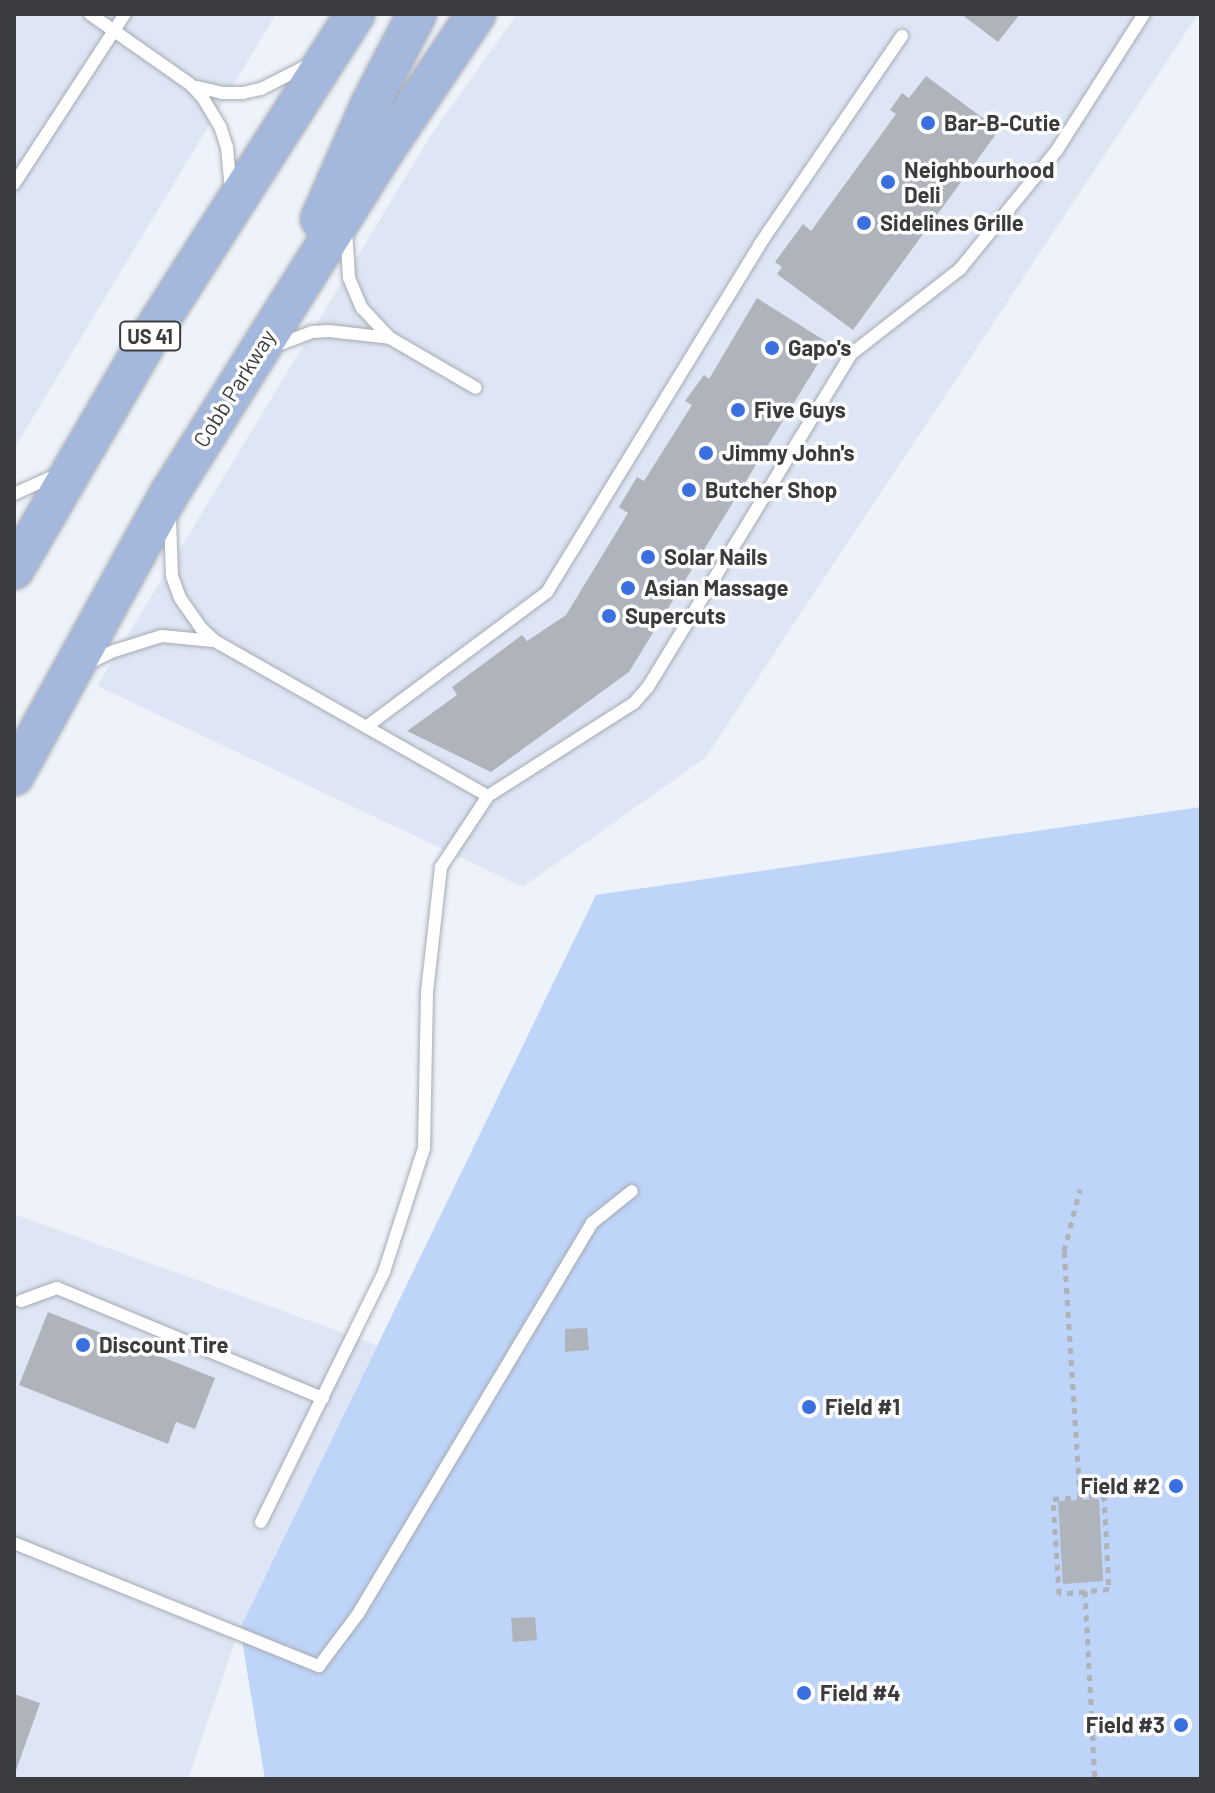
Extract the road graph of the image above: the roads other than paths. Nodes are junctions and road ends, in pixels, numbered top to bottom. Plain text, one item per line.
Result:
1 (90, 14) edge
2 (125, 14) edge
3 (355, 14) edge
4 (417, 14) edge
5 (476, 14) edge
6 (1144, 14) edge
7 (114, 31) junction
8 (902, 36) dead end
9 (328, 54) junction
10 (190, 84) junction
11 (14, 184) edge
12 (229, 209) junction
13 (348, 209) junction
14 (289, 300) junction
15 (390, 338) junction
16 (252, 358) junction
17 (476, 388) dead end
18 (73, 465) junction
19 (171, 491) junction
20 (14, 494) edge
21 (14, 570) edge
22 (215, 641) junction
23 (69, 674) junction
24 (366, 727) junction
25 (14, 776) edge
26 (488, 796) junction
27 (632, 1191) dead end
28 (21, 1301) dead end
29 (323, 1398) junction
30 (261, 1522) dead end
31 (14, 1543) edge

1 - 7 lane
2 - 7 lane
3 - 9 main road, US 41
4 - 14 main road
5 - 13 main road, Cobb Parkway
6 - 26 lane
7 - 10 lane
7 - 11 lane
8 - 24 lane
9 - 10 lane
9 - 12 main road, US 41
10 - 12 lane
12 - 18 main road, US 41
13 - 14 main road, Cobb Parkway
13 - 15 lane
14 - 16 main road, Cobb Parkway
15 - 16 lane
15 - 17 lane
16 - 19 main road, Cobb Parkway
18 - 20 lane
18 - 21 main road, US 41
19 - 22 lane
19 - 23 main road, Cobb Parkway
22 - 23 lane
22 - 24 lane
23 - 25 main road, Cobb Parkway
24 - 26 lane
26 - 29 lane
27 - 31 lane
28 - 29 lane
29 - 30 lane

